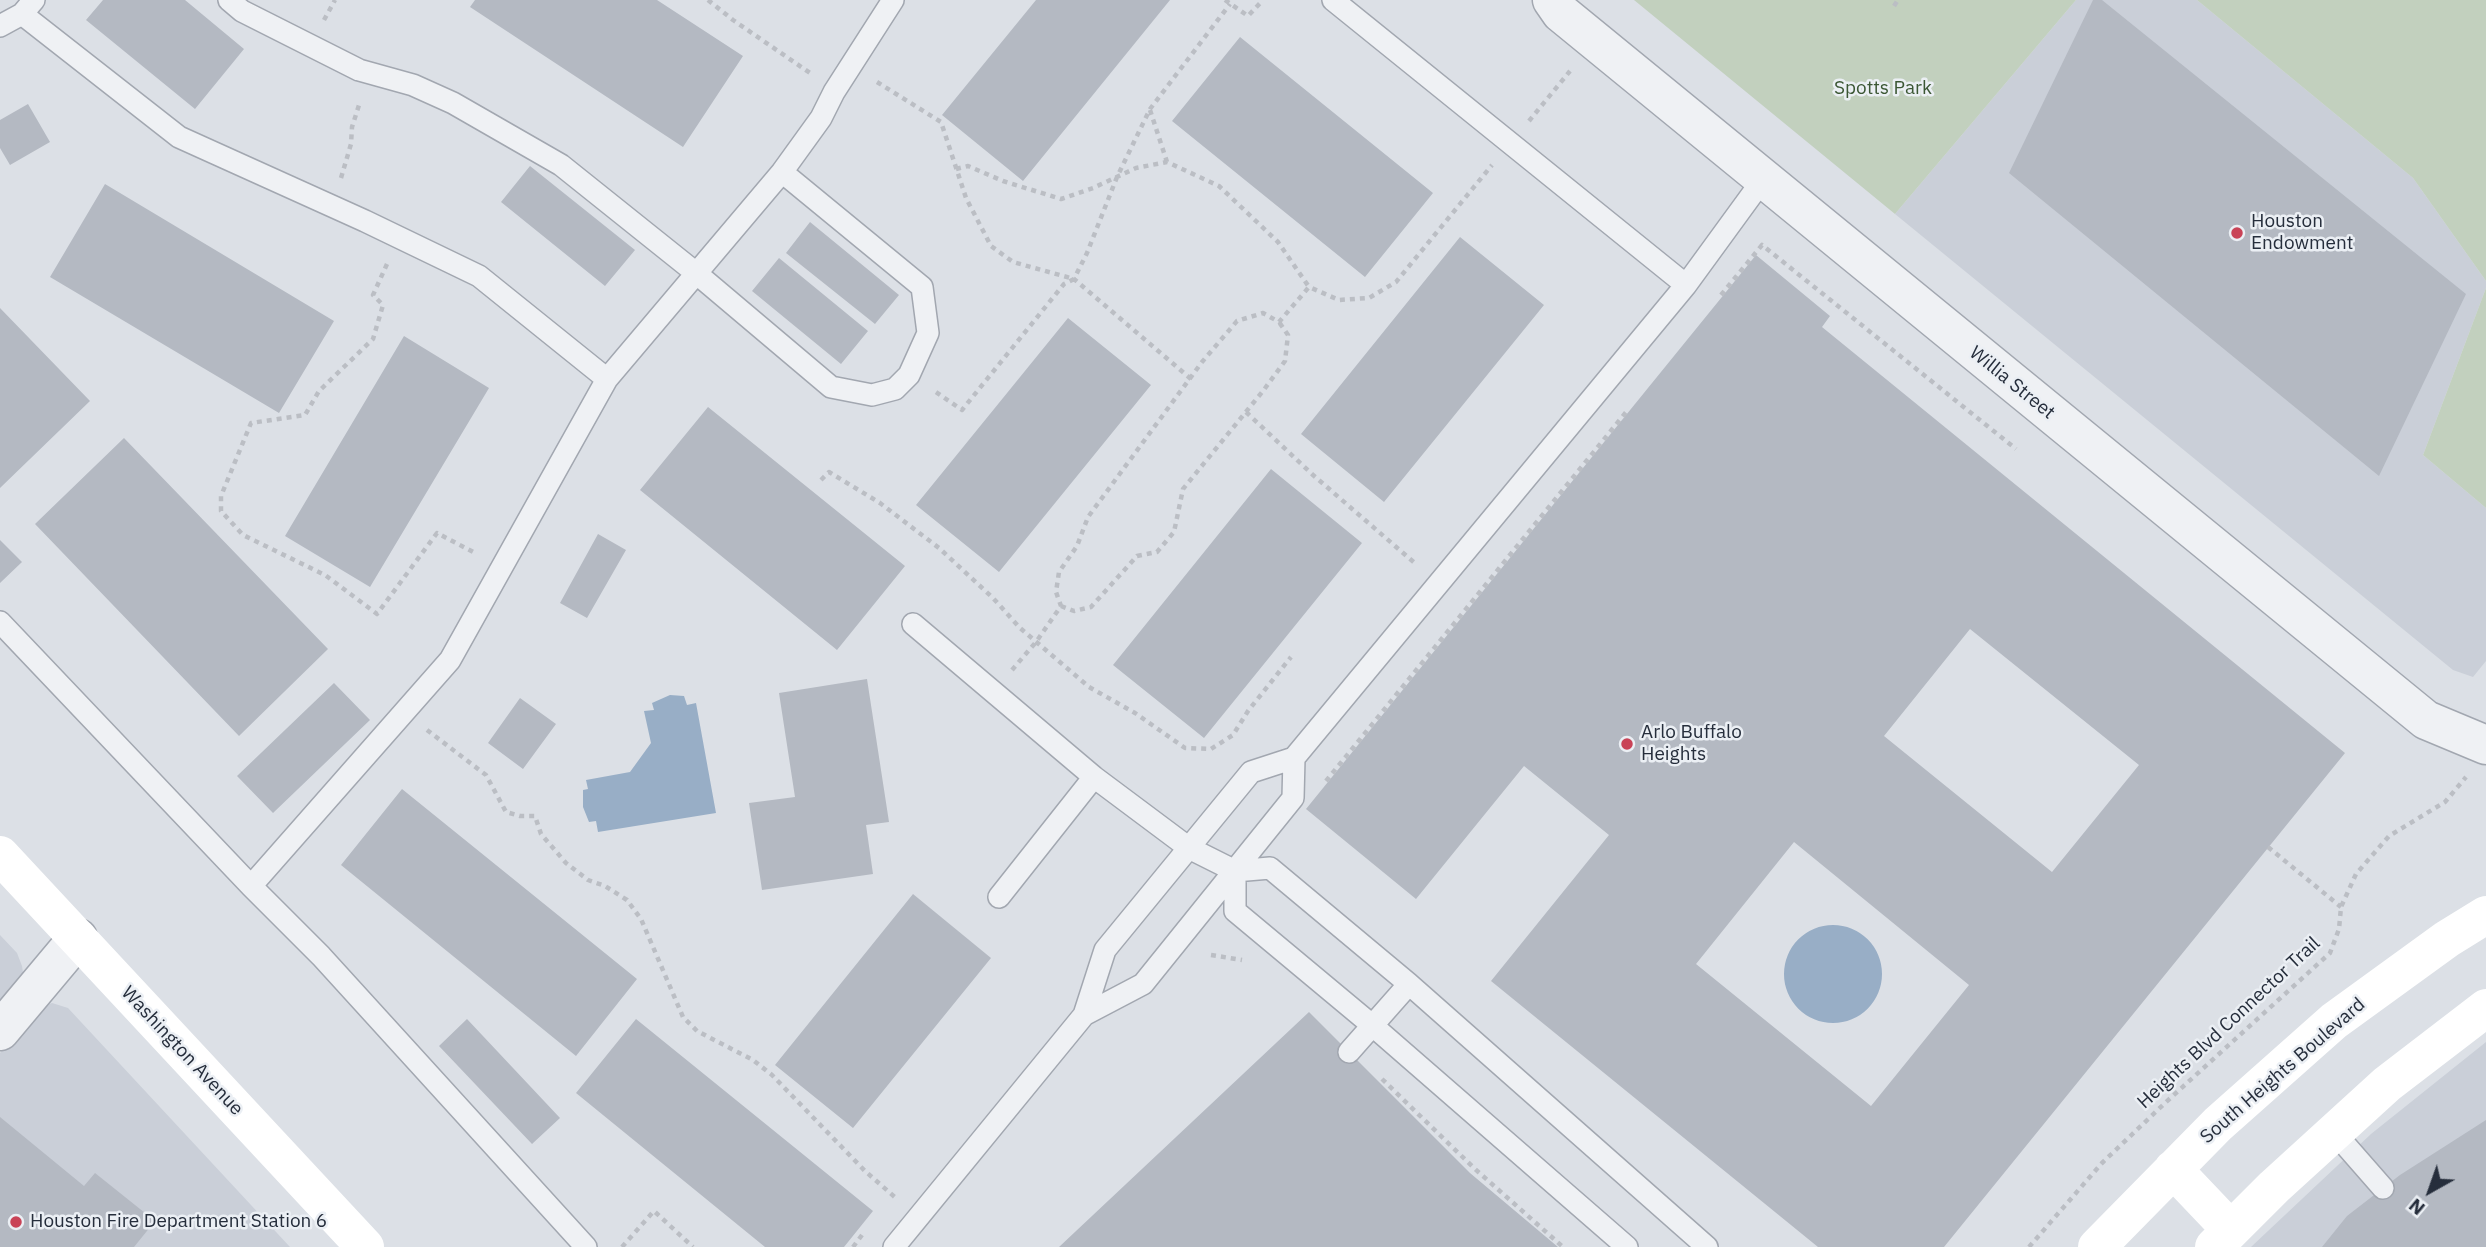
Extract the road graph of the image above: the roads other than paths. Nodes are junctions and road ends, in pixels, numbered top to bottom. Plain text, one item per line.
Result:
1 (229, 0) edge
2 (893, 0) edge
3 (1333, 0) edge
4 (1552, 0) edge
5 (28, 7) edge
6 (0, 26) edge
7 (782, 172) junction
8 (1764, 178) junction
9 (696, 273) junction
10 (1686, 285) junction
11 (607, 379) junction
12 (0, 622) edge
13 (913, 624) dead end
14 (1294, 758) junction
15 (2478, 759) edge
16 (1094, 777) junction
17 (1189, 848) junction
18 (0, 855) edge
19 (1235, 872) junction
20 (251, 886) junction
21 (999, 897) dead end
22 (2486, 915) edge
23 (78, 939) junction
24 (1409, 984) junction
25 (2486, 1008) edge
26 (1084, 1015) junction
27 (1373, 1026) junction
28 (0, 1031) edge
29 (1349, 1052) dead end
30 (2334, 1132) junction
31 (2173, 1169) junction
32 (2383, 1188) dead end
33 (2222, 1238) edge
34 (365, 1247) edge
35 (586, 1247) edge
36 (894, 1247) edge
37 (1627, 1247) edge
38 (1707, 1247) edge
39 (2097, 1247) edge

1 - 9 lane
2 - 7 lane
3 - 10 lane
4 - 8 street, Willia Street
5 - 6 lane
5 - 11 lane
7 - 9 lane
7 - 9 lane
8 - 10 lane
8 - 15 street, Willia Street
9 - 11 lane
10 - 14 lane
11 - 20 lane
12 - 20 lane
13 - 16 lane
14 - 17 lane
14 - 19 lane
16 - 17 lane
16 - 21 lane
17 - 19 lane
17 - 26 lane
18 - 23 main road, Washington Avenue
19 - 24 lane
19 - 26 lane
19 - 27 lane
20 - 35 lane
22 - 31 main road, South Heights Boulevard
23 - 28 street
23 - 34 main road, Washington Avenue
24 - 27 lane
24 - 38 lane
25 - 30 main road
26 - 36 lane
27 - 29 lane
27 - 37 lane
30 - 32 lane
30 - 33 main road
31 - 33 main road
31 - 39 main road, South Heights Boulevard

